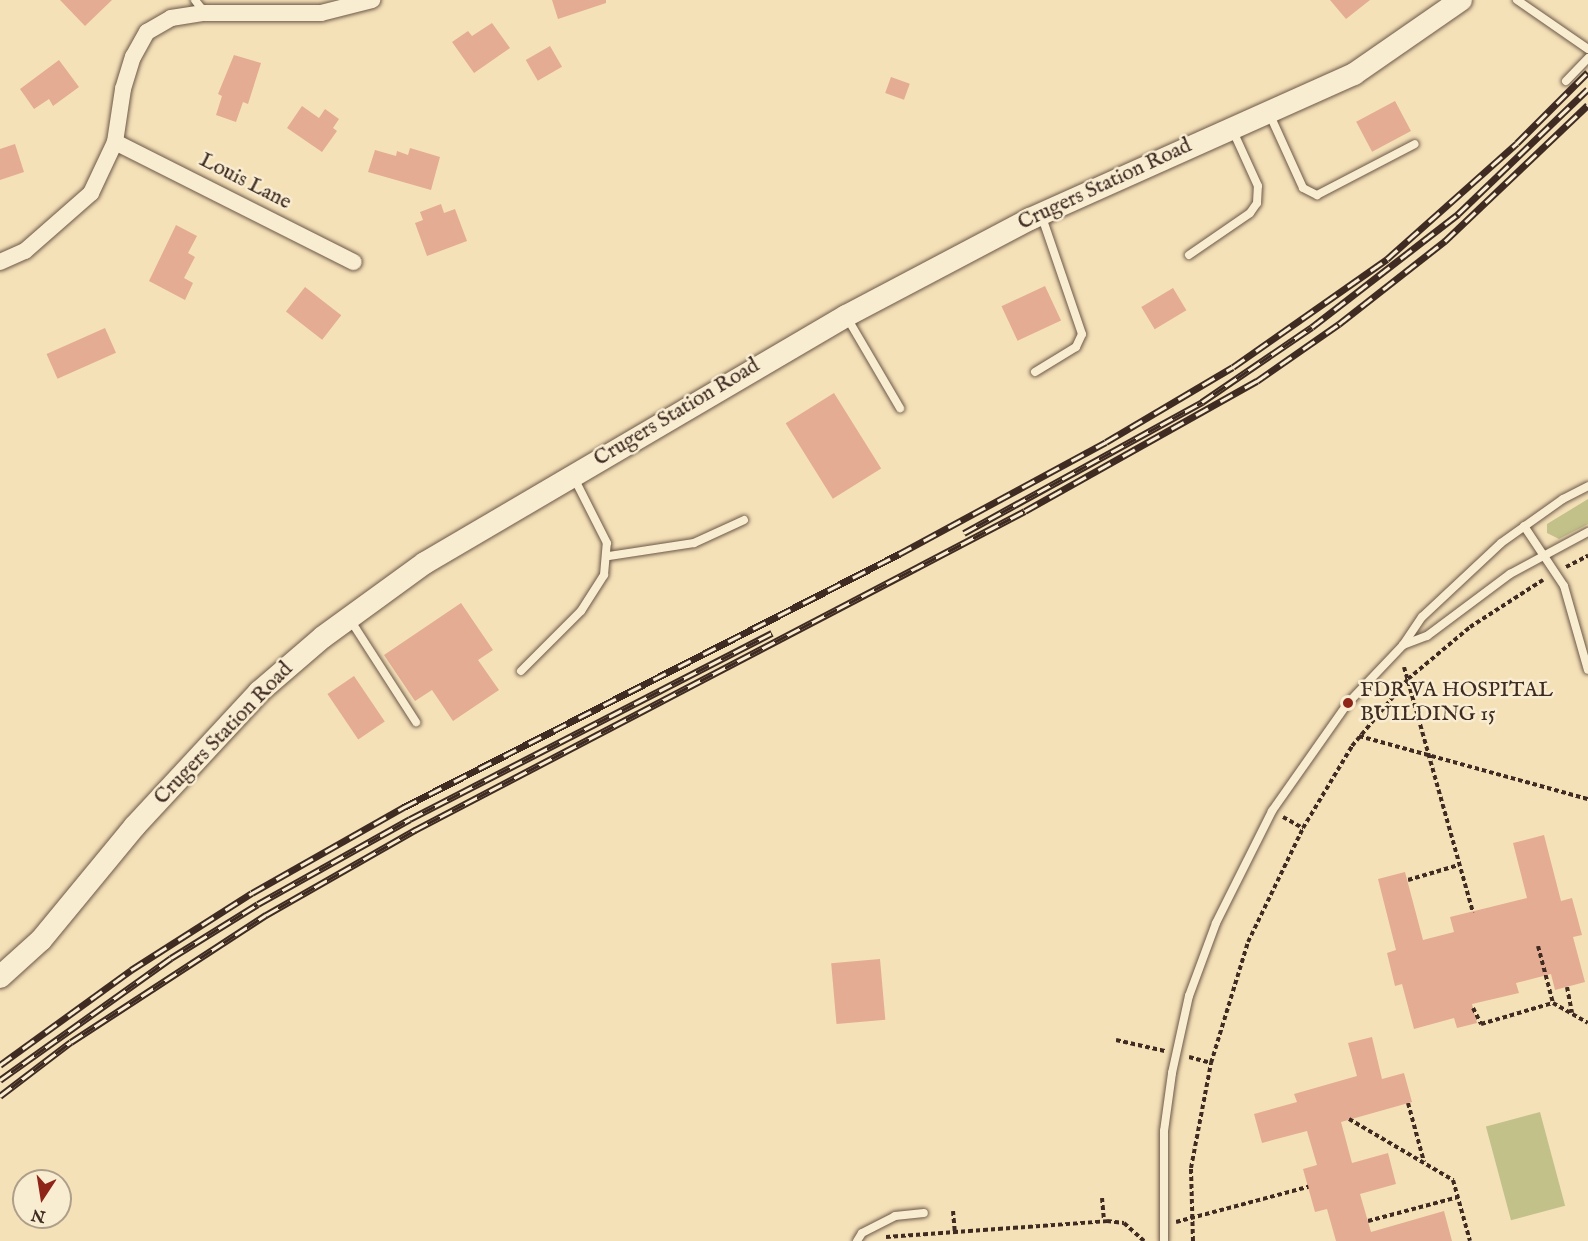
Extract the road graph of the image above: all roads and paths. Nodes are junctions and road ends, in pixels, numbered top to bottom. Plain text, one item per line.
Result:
1 (372, 0) edge
2 (1461, 0) edge
3 (1517, 0) edge
4 (199, 6) edge
5 (1588, 49) edge
6 (1588, 58) edge
7 (1566, 81) dead end
8 (1269, 112) junction
9 (1232, 128) junction
10 (115, 142) junction
11 (1415, 144) dead end
12 (1041, 214) junction
13 (1189, 255) dead end
14 (0, 262) edge
15 (354, 262) dead end
16 (846, 316) junction
17 (1035, 372) dead end
18 (900, 408) dead end
19 (572, 475) junction
20 (1588, 486) edge
21 (744, 520) dead end
22 (1524, 526) junction
23 (1588, 532) edge
24 (1542, 555) junction
25 (609, 556) junction
26 (1588, 556) edge
27 (1566, 567) dead end
28 (1543, 580) dead end
29 (349, 618) junction
30 (1403, 645) junction
31 (1404, 667) dead end
32 (1588, 670) edge
33 (521, 671) dead end
34 (1408, 679) junction
35 (416, 722) dead end
36 (1359, 735) junction
37 (1429, 756) junction
38 (1588, 799) edge
39 (1290, 821) dead end
40 (1303, 828) junction
41 (1459, 865) junction
42 (1408, 880) dead end
43 (1473, 912) dead end
44 (1538, 946) dead end
45 (0, 977) edge
46 (1567, 987) dead end
47 (1553, 1003) junction
48 (1473, 1008) dead end
49 (1572, 1014) junction
50 (1588, 1023) edge
51 (1116, 1040) dead end
52 (1166, 1052) dead end
53 (1189, 1057) dead end
54 (1211, 1063) junction
55 (1408, 1103) dead end
56 (1349, 1119) dead end
57 (1424, 1162) junction
58 (1308, 1187) dead end
59 (1458, 1197) junction
60 (1102, 1198) dead end
61 (953, 1210) dead end
62 (924, 1213) dead end
63 (1191, 1219) junction
64 (1104, 1221) junction
65 (1368, 1221) dead end
66 (1173, 1222) dead end
67 (955, 1232) junction
68 (876, 1238) dead end
69 (857, 1241) edge
70 (1144, 1241) edge
71 (1164, 1241) edge
72 (1193, 1241) edge
73 (1470, 1241) edge

1 - 4 street
2 - 8 street, Crugers Station Road
3 - 5 lane
4 - 10 street
6 - 7 lane
8 - 9 street, Crugers Station Road
8 - 11 lane
9 - 12 street, Crugers Station Road
9 - 13 lane
10 - 14 street
10 - 15 street, Louis Lane
12 - 16 street, Crugers Station Road
12 - 17 lane
16 - 18 lane
16 - 19 street, Crugers Station Road
19 - 25 lane
19 - 29 street, Crugers Station Road
20 - 22 lane
21 - 25 lane
22 - 24 lane
22 - 30 lane
23 - 24 lane
24 - 30 lane
24 - 32 lane
25 - 33 lane
26 - 27 path
28 - 34 path
29 - 35 lane
29 - 45 street, Crugers Station Road
30 - 71 lane
31 - 34 path
34 - 36 path
34 - 37 path
36 - 37 path
36 - 40 path
37 - 38 path
37 - 41 path
39 - 40 path
40 - 54 path
41 - 42 path
41 - 43 path
44 - 47 path
46 - 49 path
47 - 48 path
47 - 49 path
49 - 50 path
51 - 52 path
53 - 54 path
54 - 63 path
55 - 57 path
56 - 57 path
57 - 59 path
58 - 63 path
59 - 65 path
59 - 73 path
60 - 64 path
61 - 67 path
62 - 69 lane
63 - 66 path
63 - 72 path
64 - 67 path
64 - 70 path
67 - 68 path

